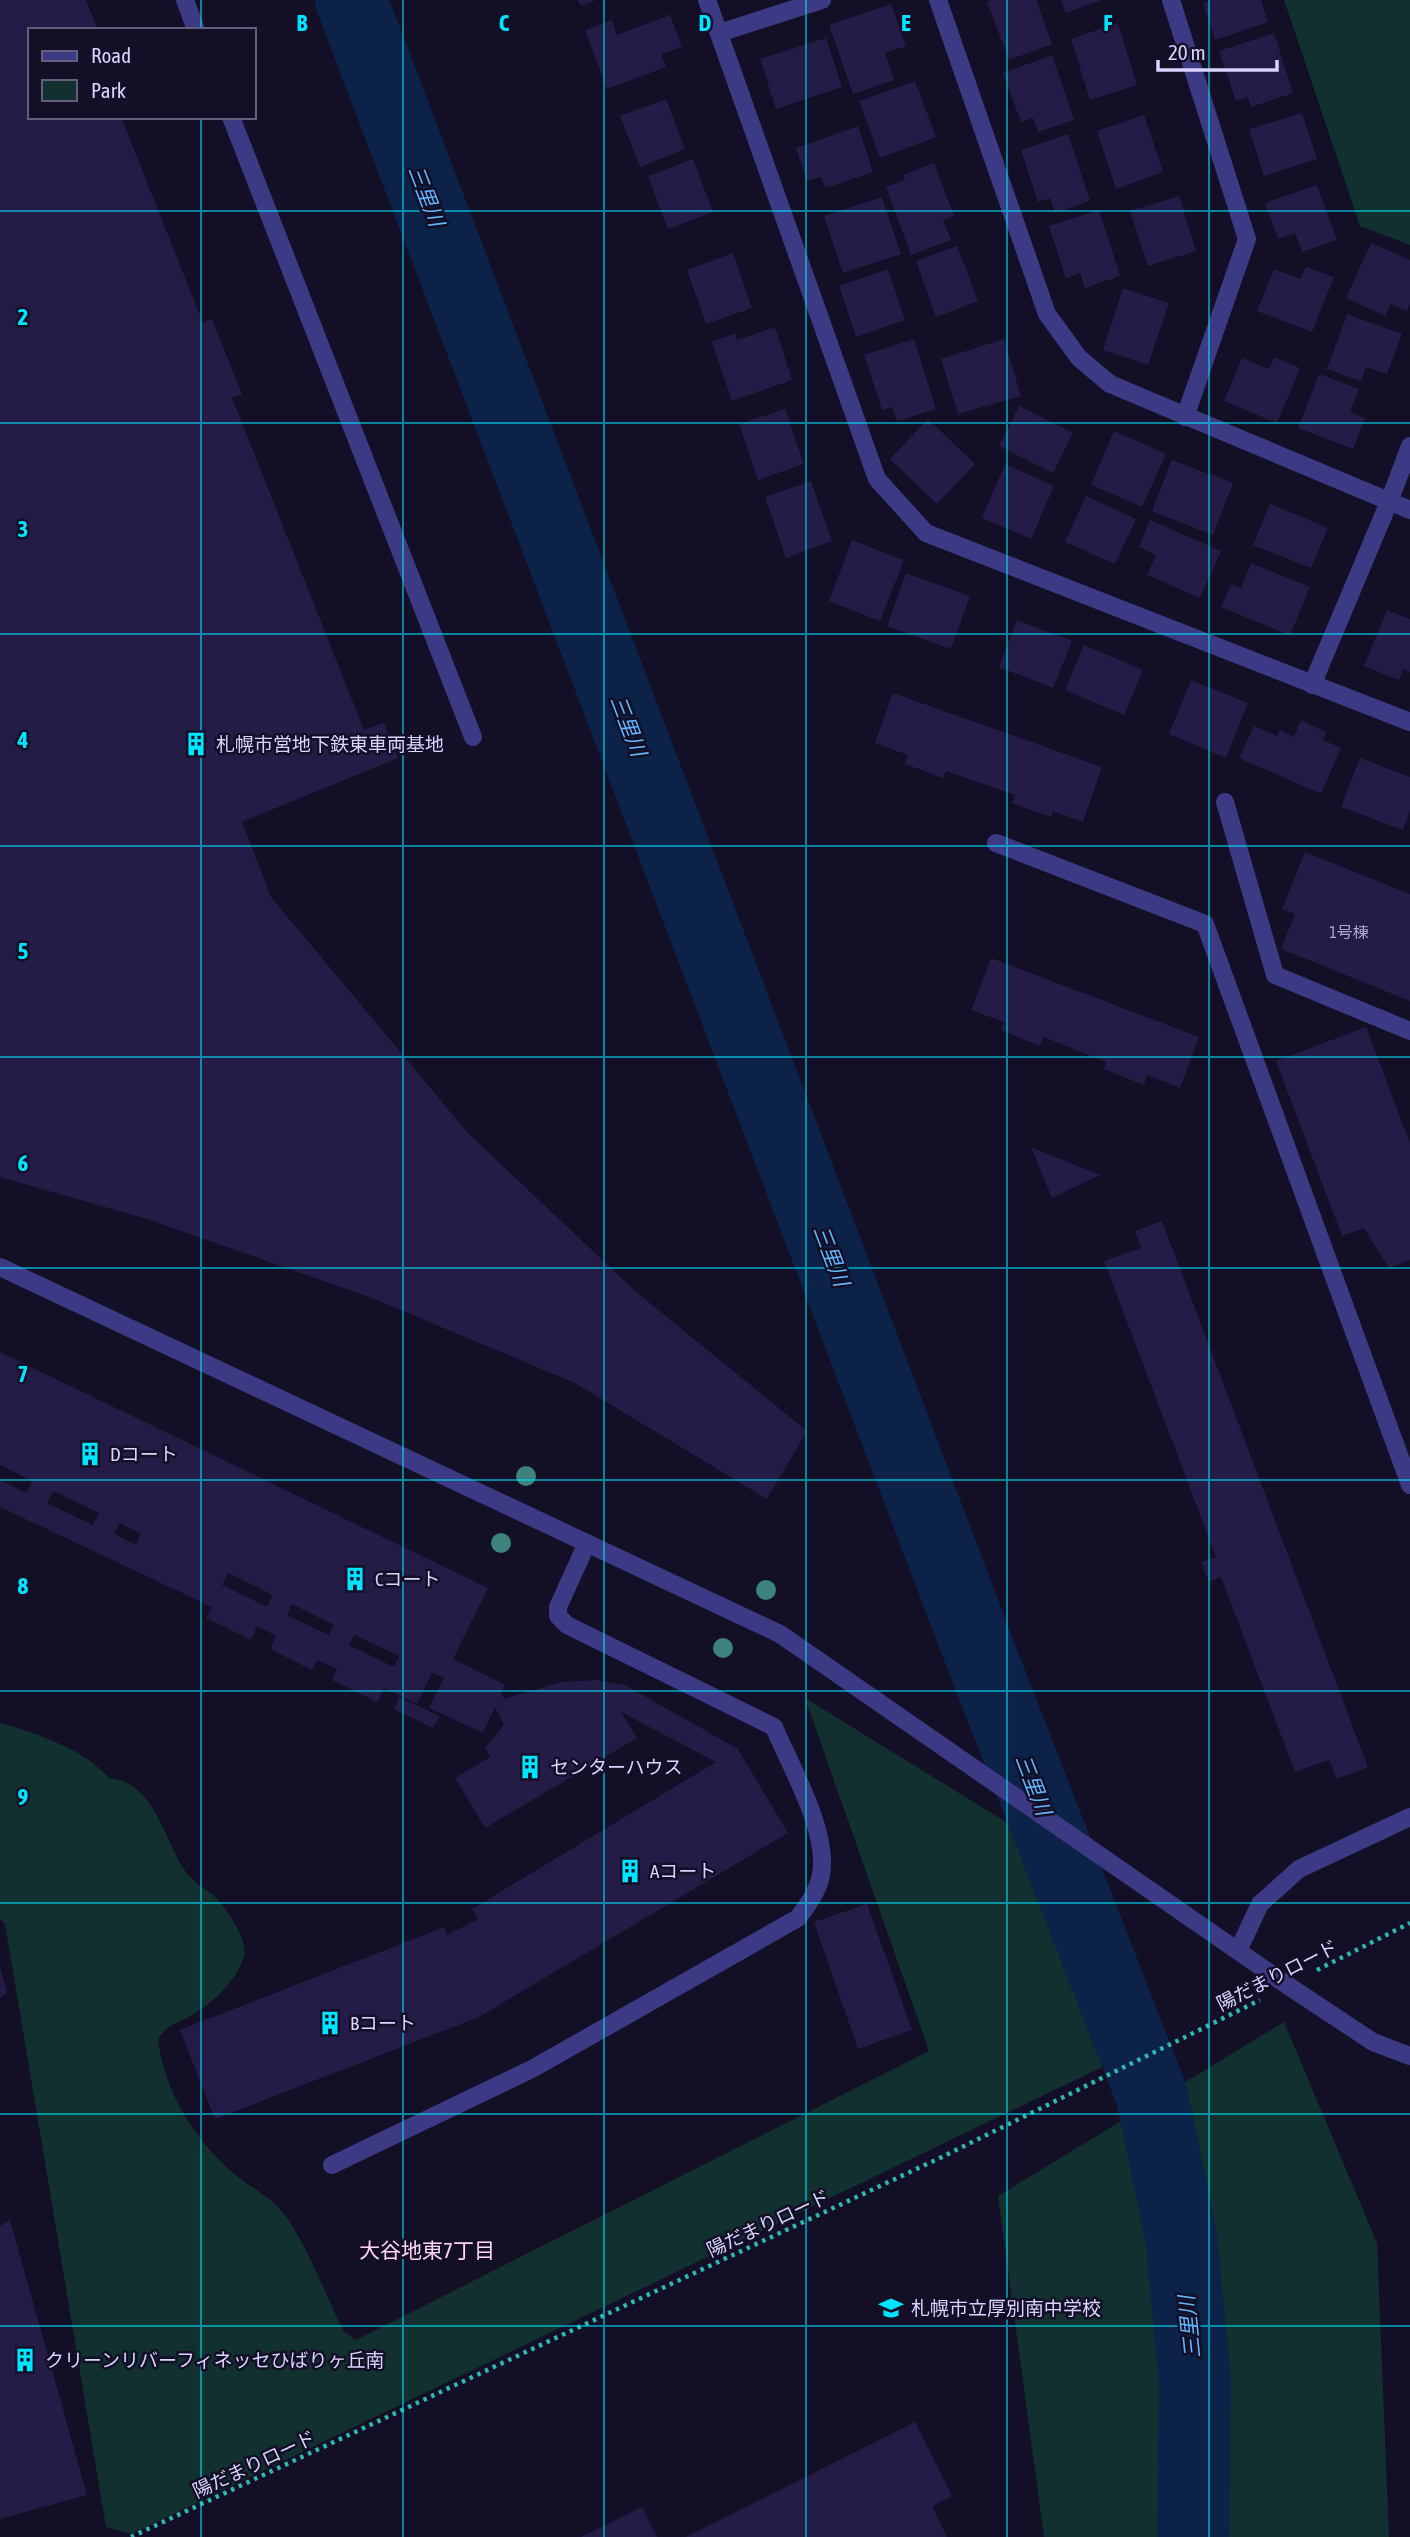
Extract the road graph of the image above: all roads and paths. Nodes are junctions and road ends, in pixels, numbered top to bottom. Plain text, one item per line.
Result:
1 (185, 0) edge
2 (707, 0) edge
3 (822, 0) edge
4 (938, 0) edge
5 (1171, 0) edge
6 (195, 28) edge
7 (719, 33) junction
8 (232, 119) edge
9 (1185, 417) junction
10 (1410, 446) edge
11 (1389, 502) junction
12 (1410, 509) edge
13 (1312, 685) junction
14 (1410, 722) edge
15 (473, 737) dead end
16 (1225, 802) dead end
17 (996, 843) dead end
18 (1410, 1031) edge
19 (0, 1267) edge
20 (1410, 1485) edge
21 (587, 1543) junction
22 (1410, 1817) edge
23 (1410, 1923) edge
24 (1238, 1951) junction
25 (1287, 1985) junction
26 (1410, 2056) edge
27 (332, 2165) dead end
28 (131, 2537) edge

1 - 6 street
2 - 7 street
3 - 7 street
4 - 9 street
5 - 9 street
7 - 13 street
8 - 15 street
9 - 11 street
10 - 11 street
11 - 12 street
11 - 13 street
13 - 14 street
16 - 18 street
17 - 20 street
19 - 21 street
21 - 24 street
21 - 27 street
22 - 24 street
23 - 25 path, 陽だまりロード
24 - 25 street
25 - 26 street
25 - 28 path, 陽だまりロード

